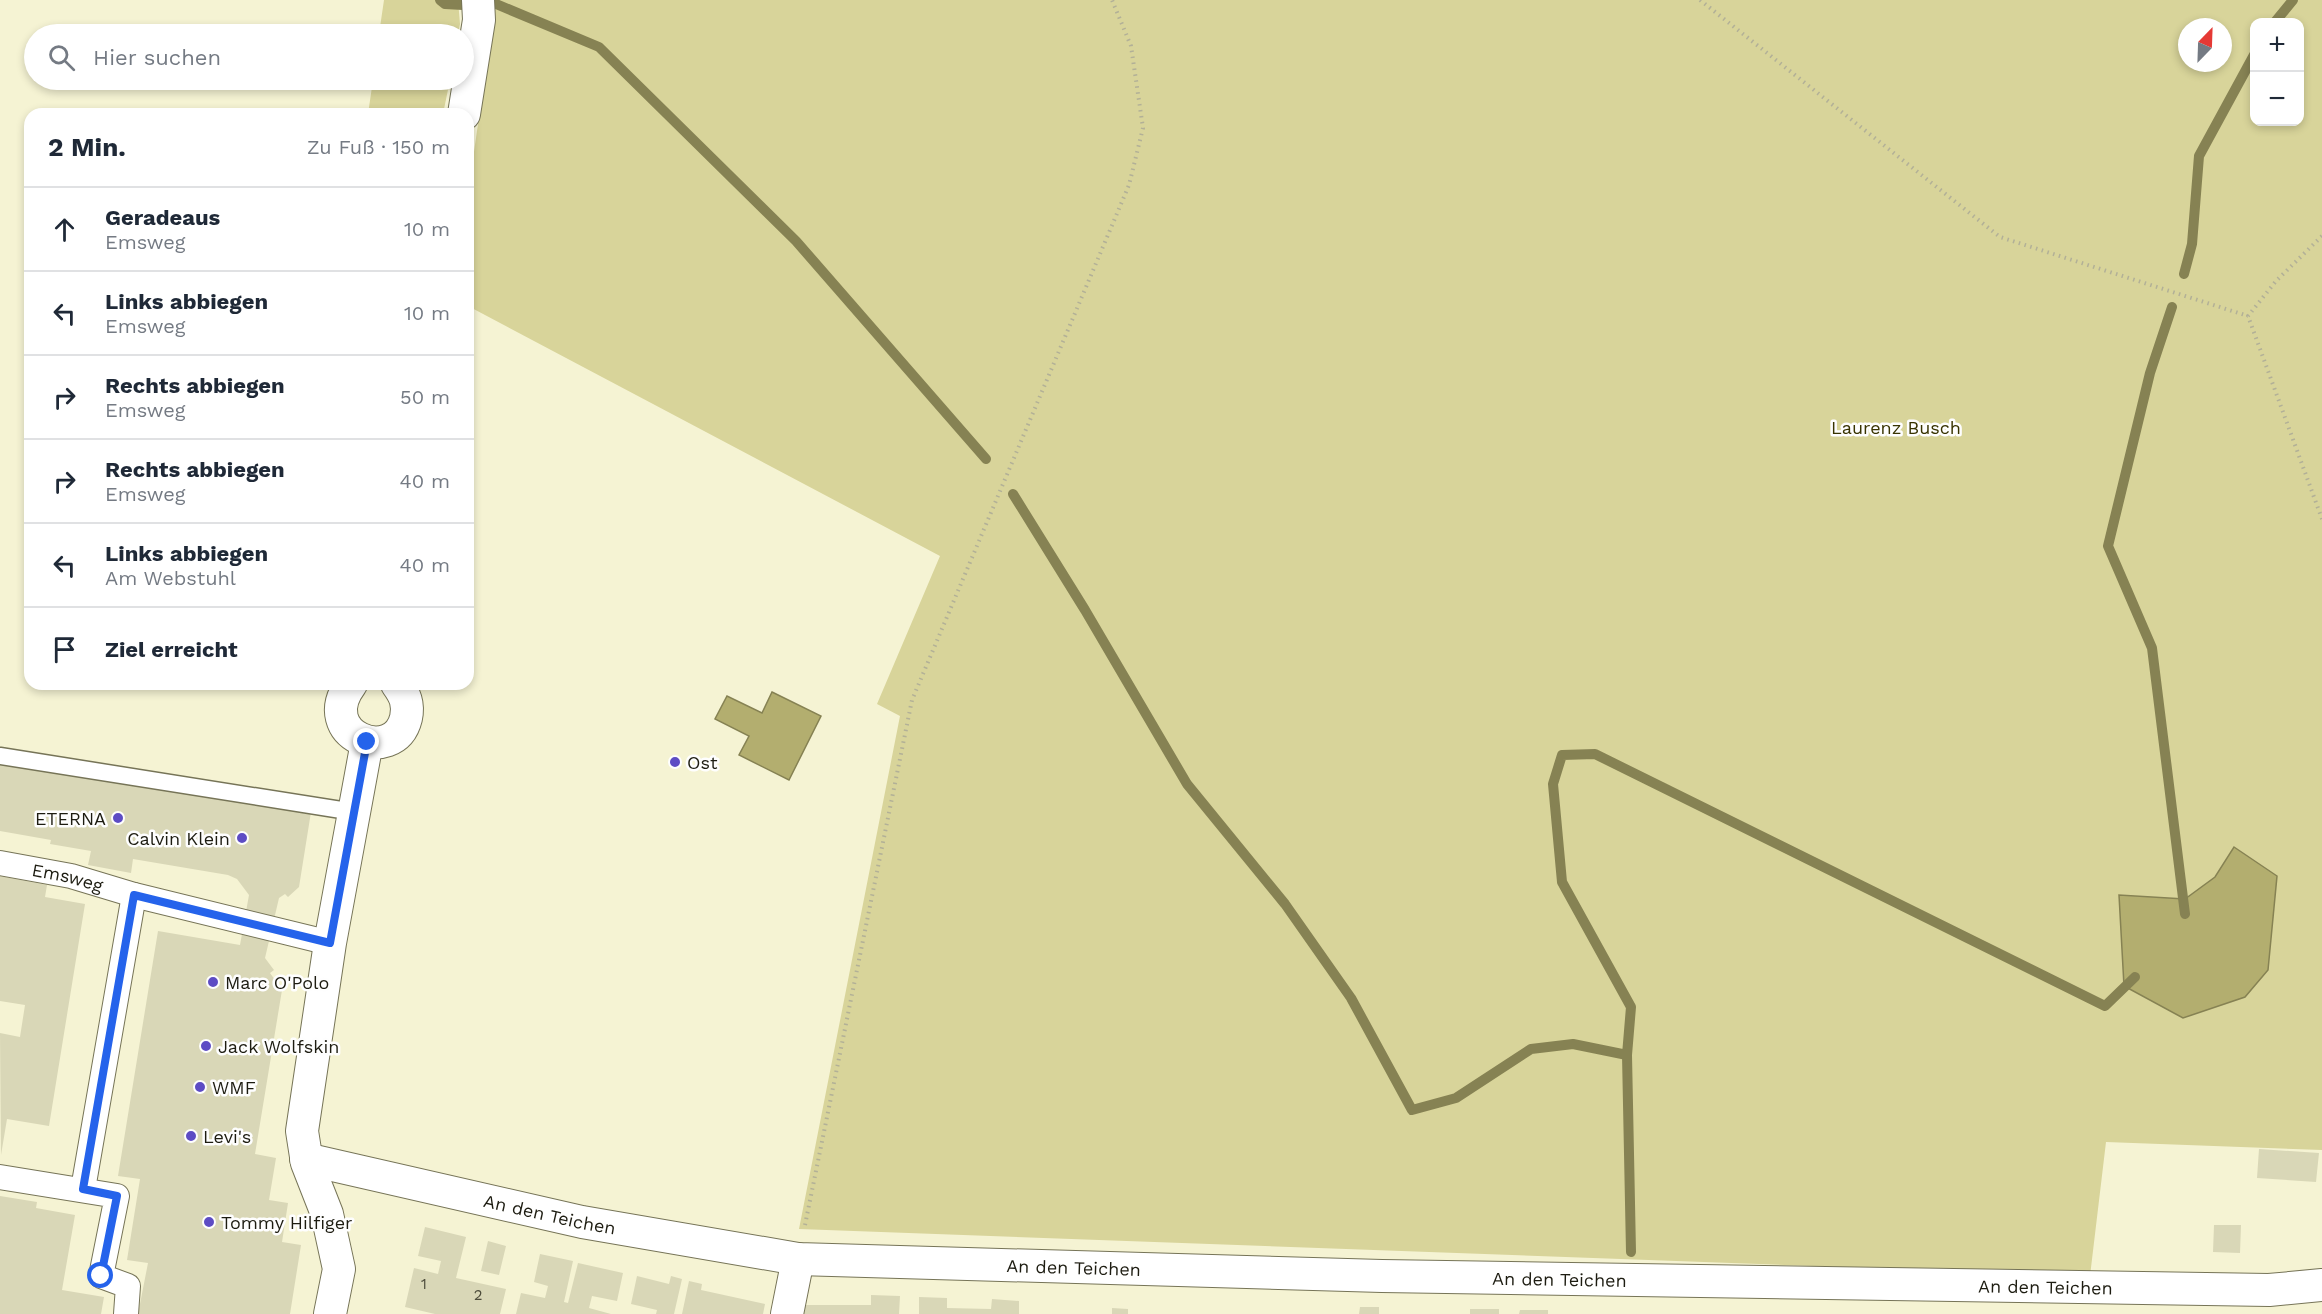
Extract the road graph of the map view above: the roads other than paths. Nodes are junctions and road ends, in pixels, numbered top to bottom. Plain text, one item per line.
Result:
1 (478, 0) edge
2 (474, 51) edge
3 (468, 90) edge
4 (465, 108) edge
5 (346, 690) edge
6 (401, 690) edge
7 (367, 742) junction
8 (0, 756) edge
9 (354, 812) junction
10 (0, 863) edge
11 (134, 895) junction
12 (330, 943) junction
13 (306, 1158) junction
14 (0, 1177) edge
15 (83, 1189) junction
16 (798, 1259) junction
17 (2322, 1285) edge
18 (126, 1314) edge
19 (330, 1314) edge
20 (787, 1314) edge

1 - 2 street
3 - 4 street
5 - 7 street
6 - 7 street
7 - 9 street
8 - 9 lane
9 - 12 street
10 - 11 street, Emsweg
11 - 12 street, Emsweg
11 - 15 street
12 - 13 street
13 - 16 street, An den Teichen
13 - 19 street
14 - 15 street
15 - 18 street
16 - 17 street, An den Teichen
16 - 20 street

